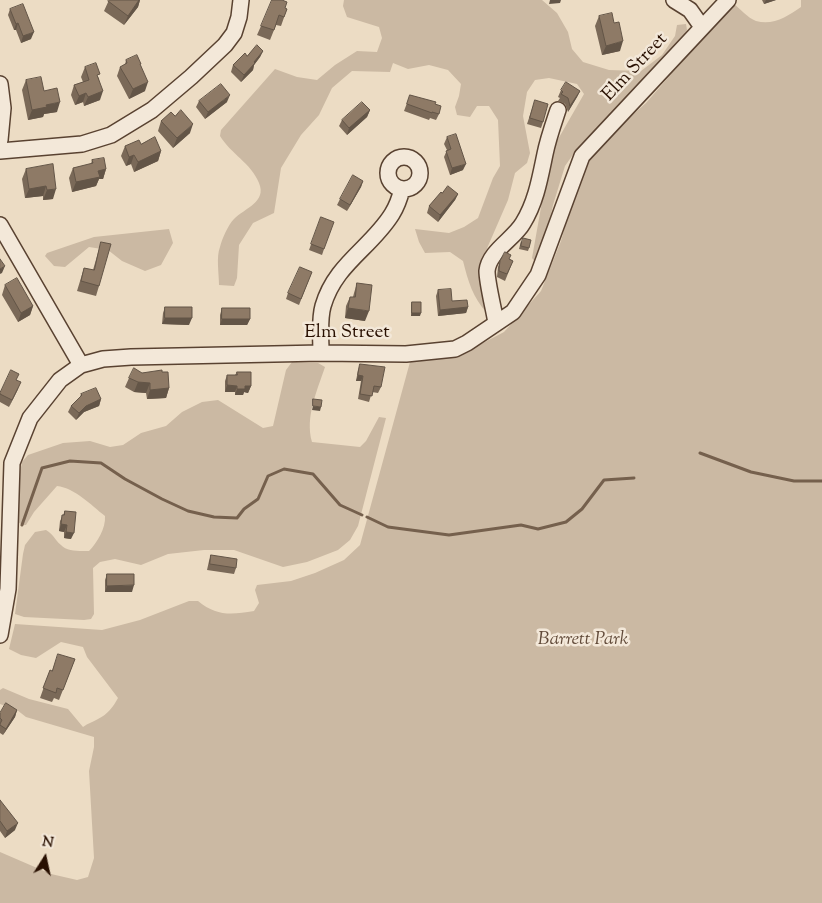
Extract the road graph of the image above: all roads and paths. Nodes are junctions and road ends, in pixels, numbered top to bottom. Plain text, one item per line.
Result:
1 (242, 0) edge
2 (674, 0) edge
3 (720, 3) edge
4 (702, 27) junction
5 (0, 84) edge
6 (558, 110) dead end
7 (0, 140) edge
8 (0, 151) edge
9 (402, 189) dead end
10 (0, 225) edge
11 (496, 324) junction
12 (321, 353) junction
13 (82, 365) junction
14 (0, 635) edge

1 - 8 street
2 - 4 street
3 - 4 street, Elm Street
4 - 11 street, Elm Street
5 - 7 street
6 - 11 street
9 - 12 street
10 - 13 street
11 - 12 street, Elm Street
12 - 13 street, Elm Street
13 - 14 street, Elm Street

